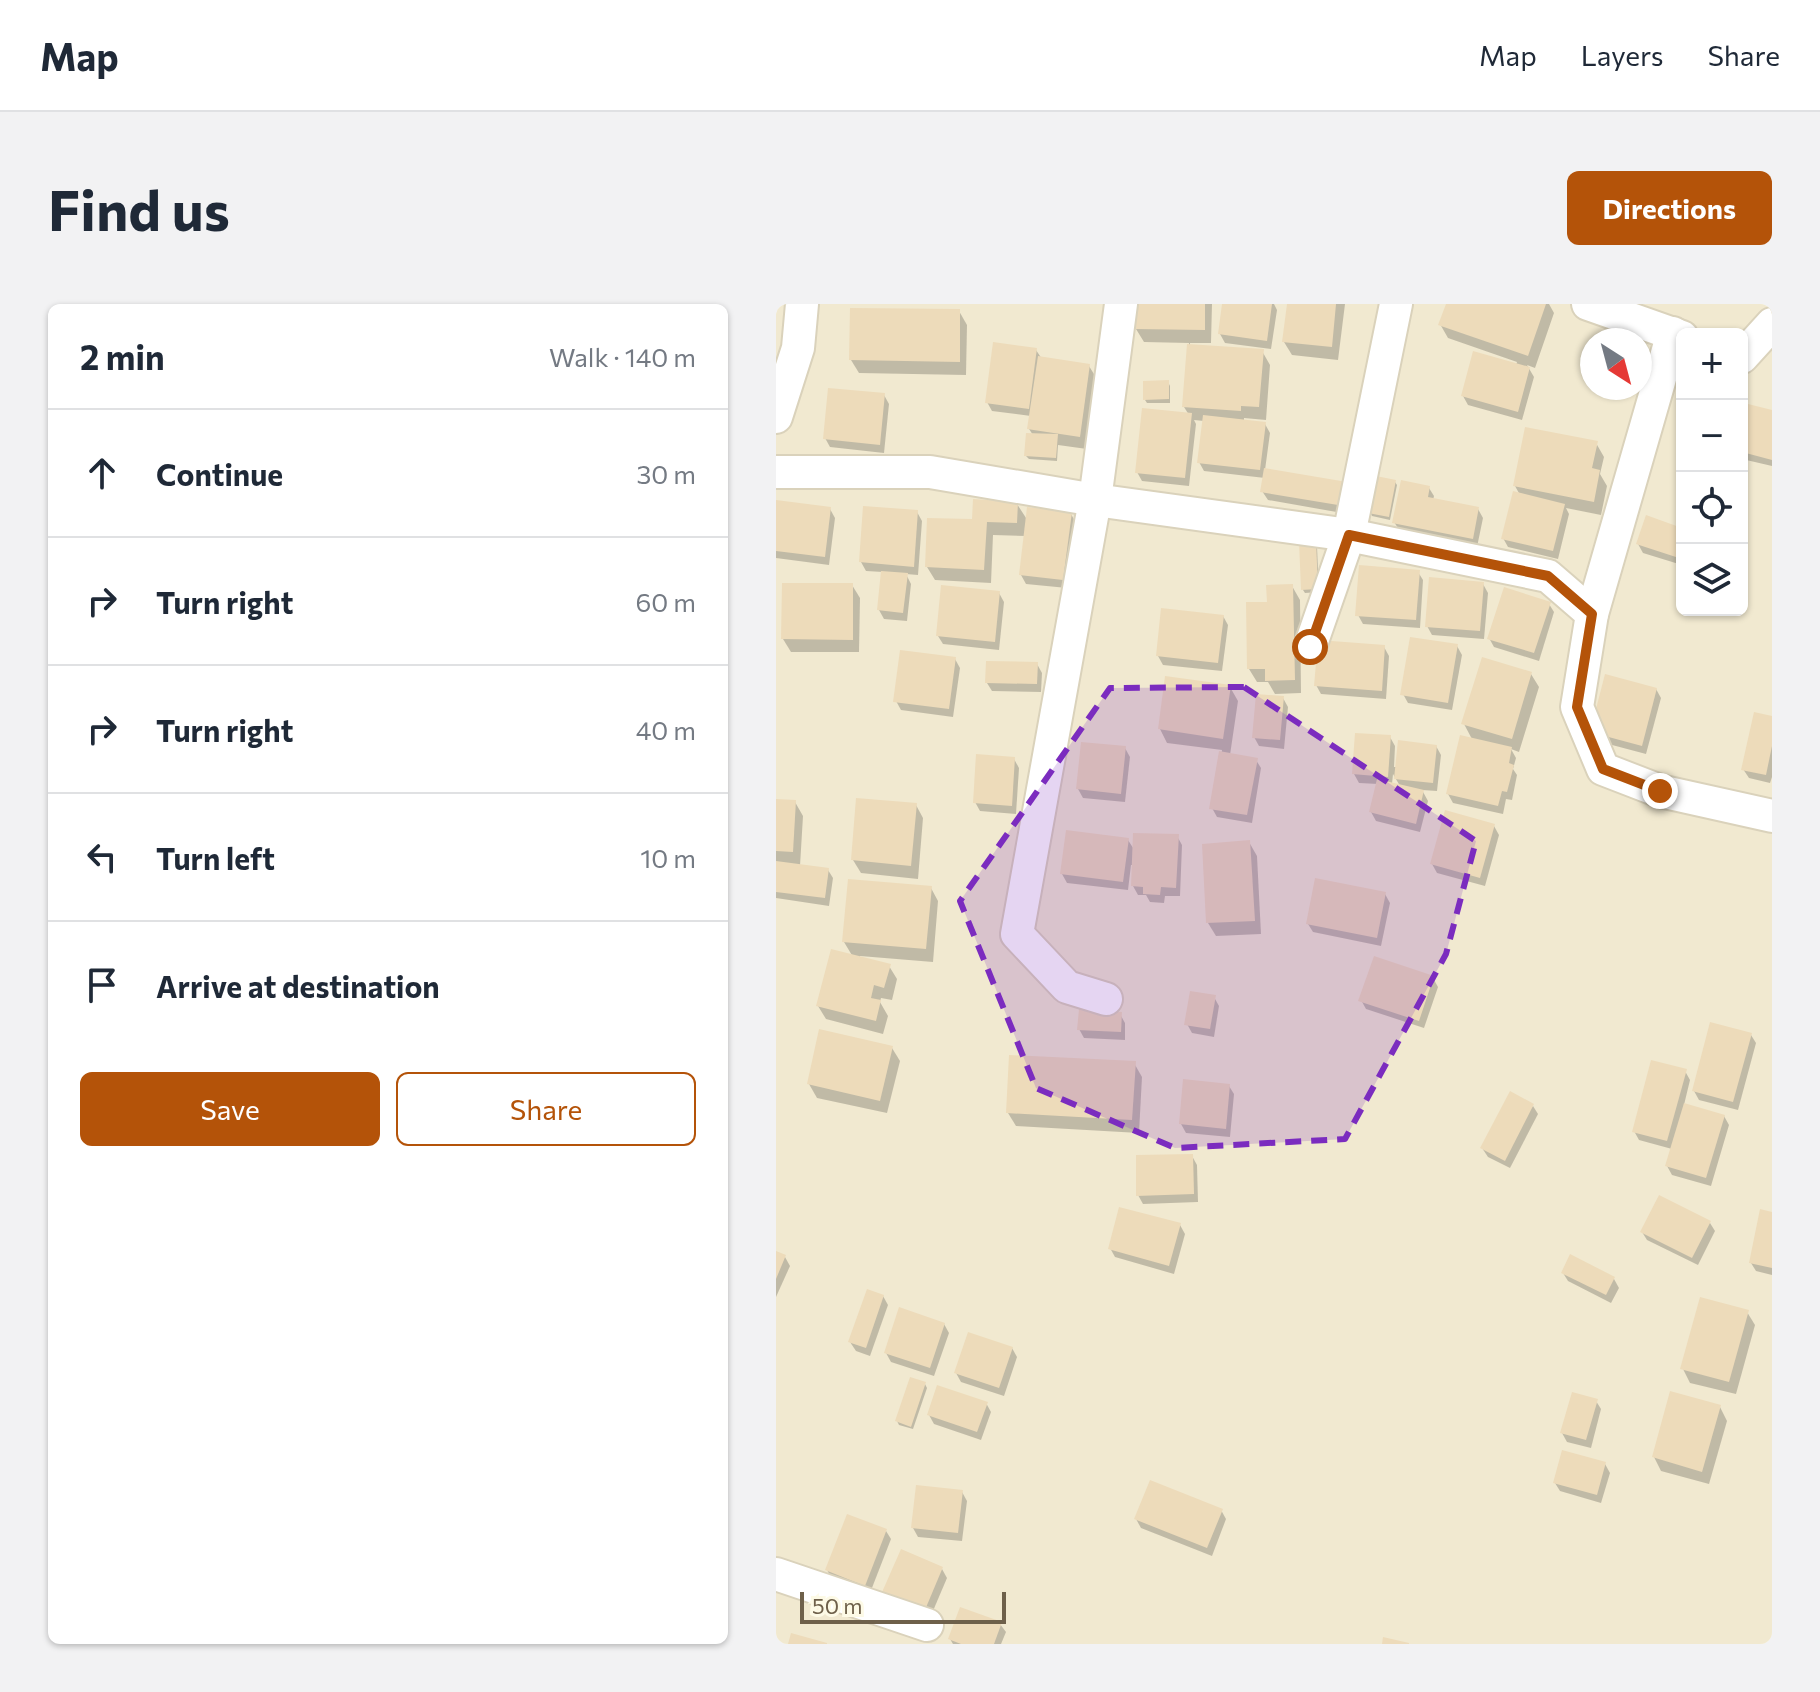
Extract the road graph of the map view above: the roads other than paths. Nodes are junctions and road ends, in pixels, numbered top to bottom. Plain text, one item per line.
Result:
1 (802, 304) edge
2 (1121, 304) edge
3 (1396, 304) edge
4 (1588, 304) edge
5 (1772, 324) edge
6 (1676, 334) edge
7 (1676, 341) edge
8 (1748, 350) edge
9 (776, 417) edge
10 (776, 472) edge
11 (1095, 500) junction
12 (1349, 535) junction
13 (1592, 614) junction
14 (1310, 647) dead end
15 (1772, 816) edge
16 (1106, 999) dead end
17 (776, 1574) edge
18 (927, 1625) dead end

1 - 9 street
2 - 11 street
3 - 12 street
4 - 6 street
5 - 8 street
7 - 13 street
10 - 11 street
11 - 12 street
11 - 16 street
12 - 13 street
12 - 14 street
13 - 15 street
17 - 18 street

